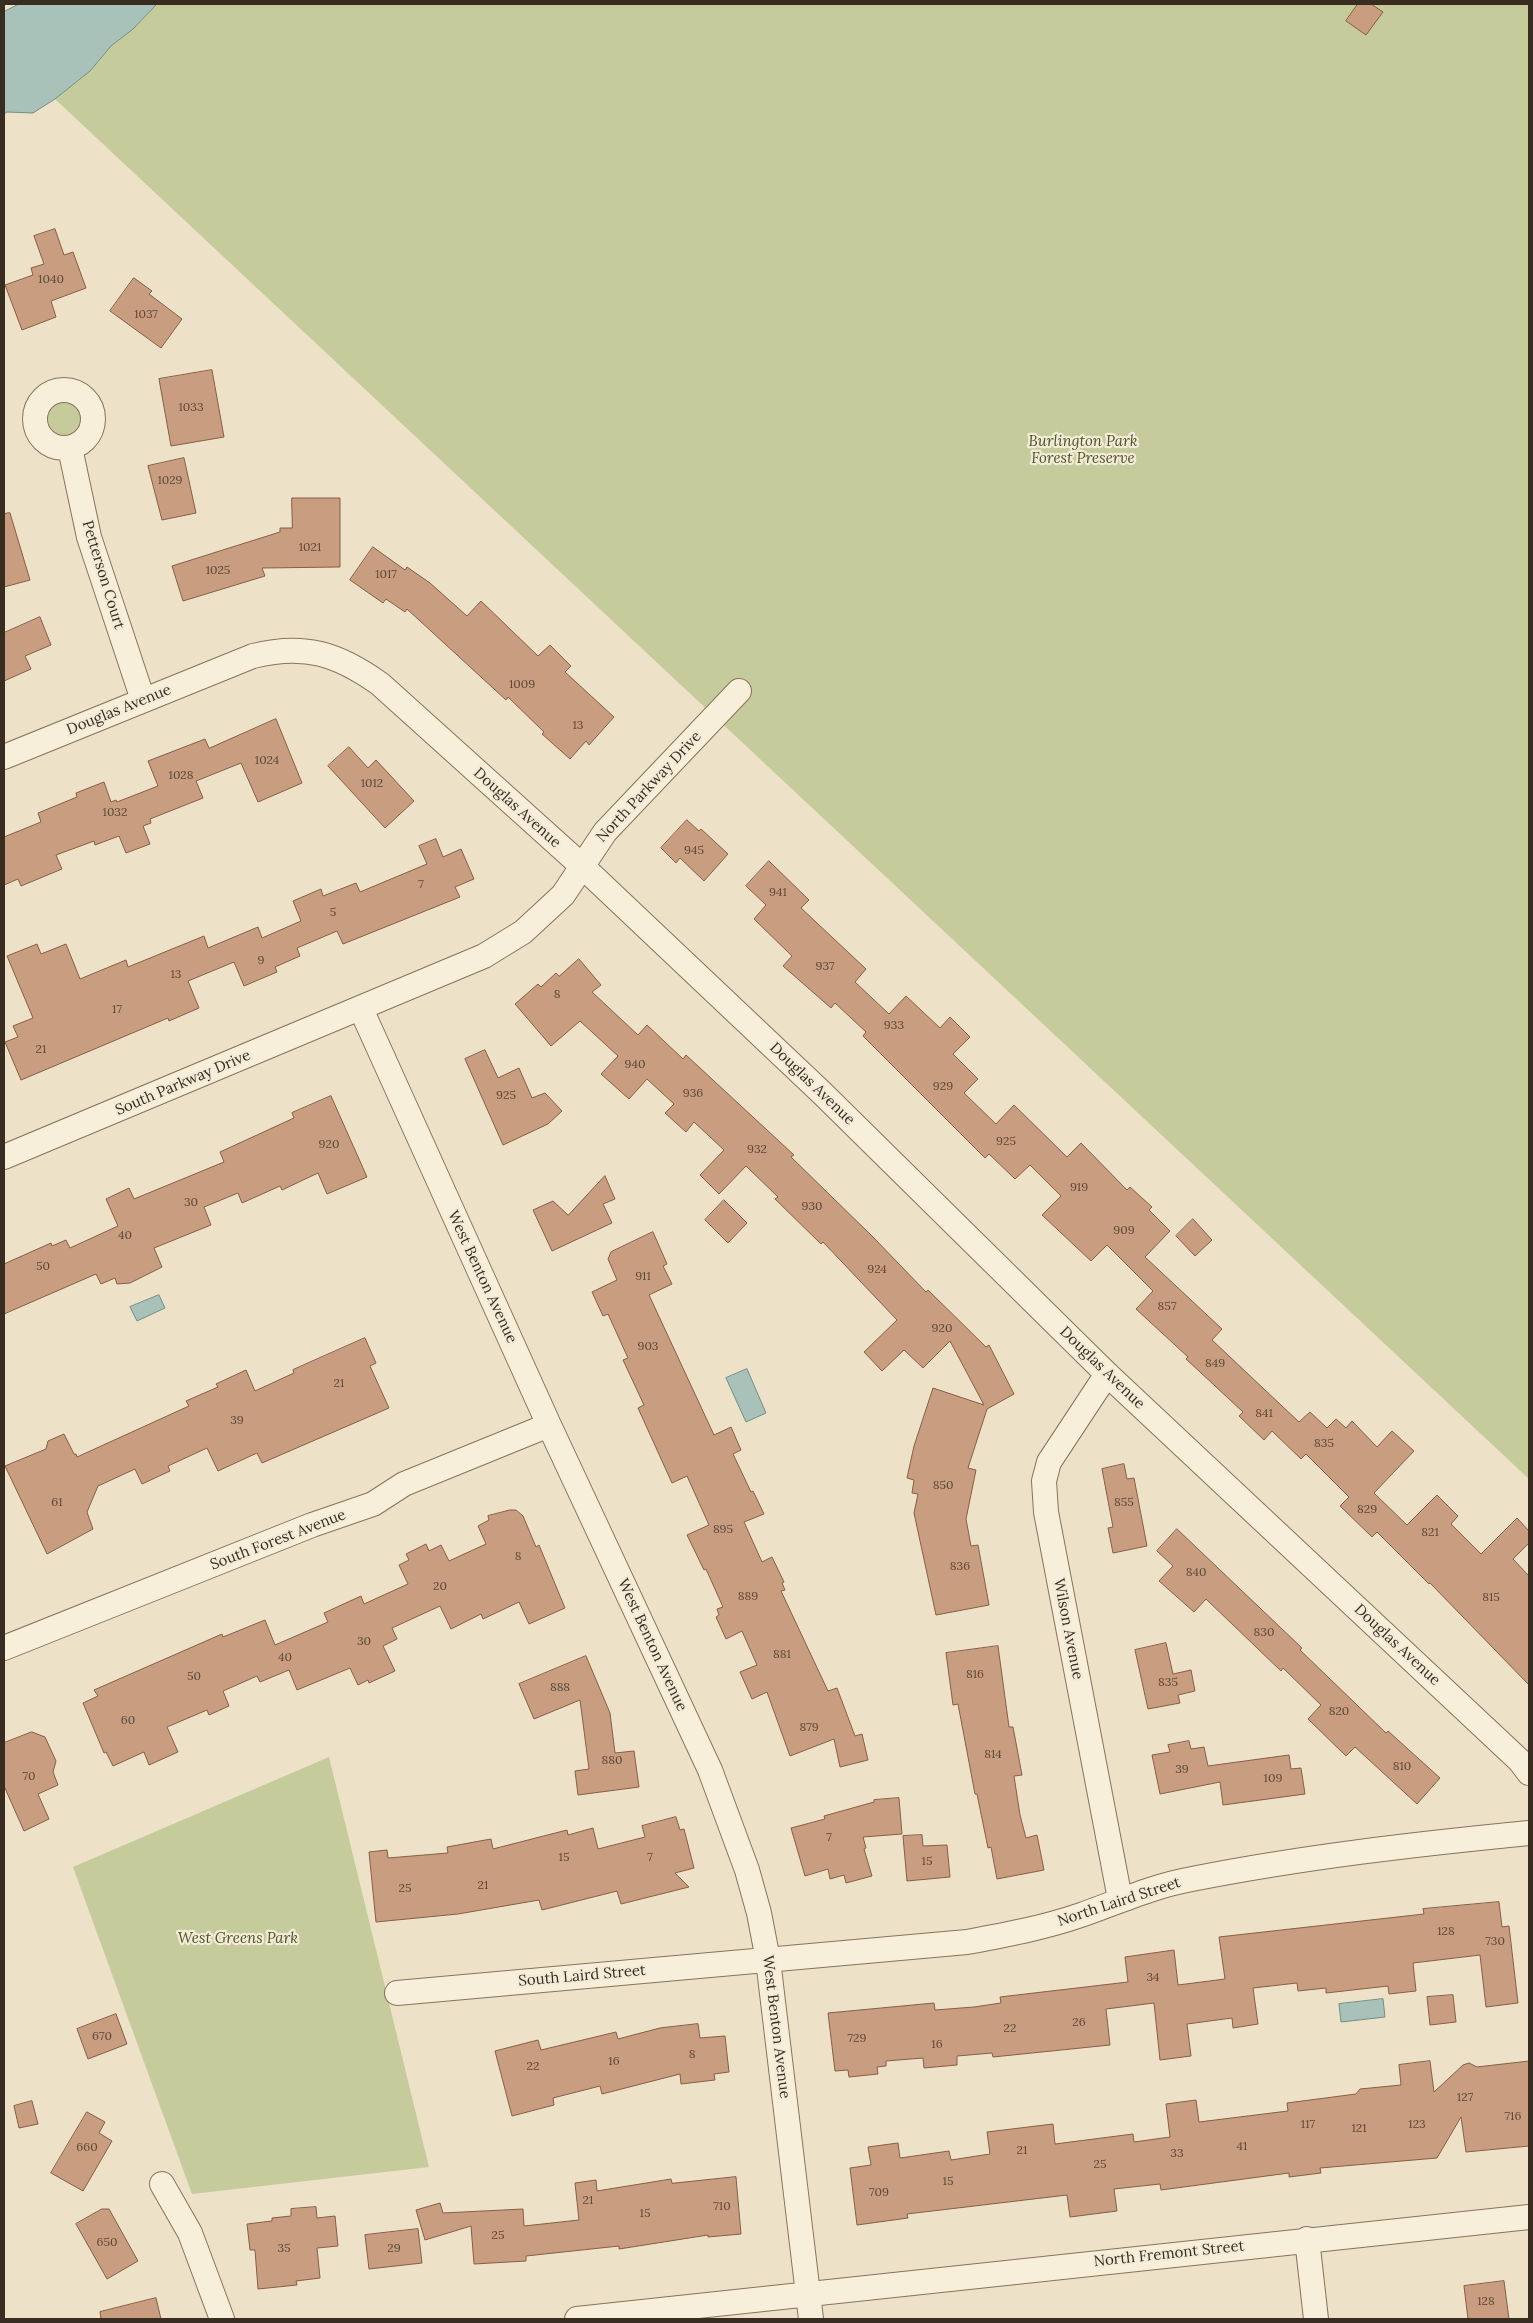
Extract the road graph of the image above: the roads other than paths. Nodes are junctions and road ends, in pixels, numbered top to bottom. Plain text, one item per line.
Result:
1 (70, 448) dead end
2 (739, 691) dead end
3 (143, 700) junction
4 (4, 757) edge
5 (582, 866) junction
6 (361, 1009) junction
7 (4, 1157) edge
8 (1107, 1374) junction
9 (549, 1424) junction
10 (4, 1648) edge
11 (1529, 1773) edge
12 (1529, 1833) edge
13 (1120, 1899) junction
14 (768, 1960) junction
15 (397, 1993) dead end
16 (162, 2184) dead end
17 (1529, 2217) edge
18 (1307, 2239) junction
19 (808, 2294) junction
20 (222, 2319) edge
21 (577, 2319) edge
22 (811, 2319) edge
23 (1316, 2319) edge

1 - 3 street, Petterson Court
2 - 5 street, North Parkway Drive
3 - 4 street, Douglas Avenue
3 - 5 street, Douglas Avenue
5 - 6 street, North Parkway Drive
5 - 8 street, Douglas Avenue
6 - 7 street, South Parkway Drive
6 - 9 street, West Benton Avenue
8 - 11 street, Douglas Avenue
8 - 13 street, Wilson Avenue
9 - 10 street, South Forest Avenue
9 - 14 street, West Benton Avenue
12 - 13 street, North Laird Street
13 - 14 street, North Laird Street
14 - 15 street, South Laird Street
14 - 19 street, West Benton Avenue
16 - 20 street
17 - 18 street, North Fremont Street
18 - 19 street, North Fremont Street
18 - 23 street
19 - 21 street, North Fremont Street
19 - 22 street, West Benton Avenue

